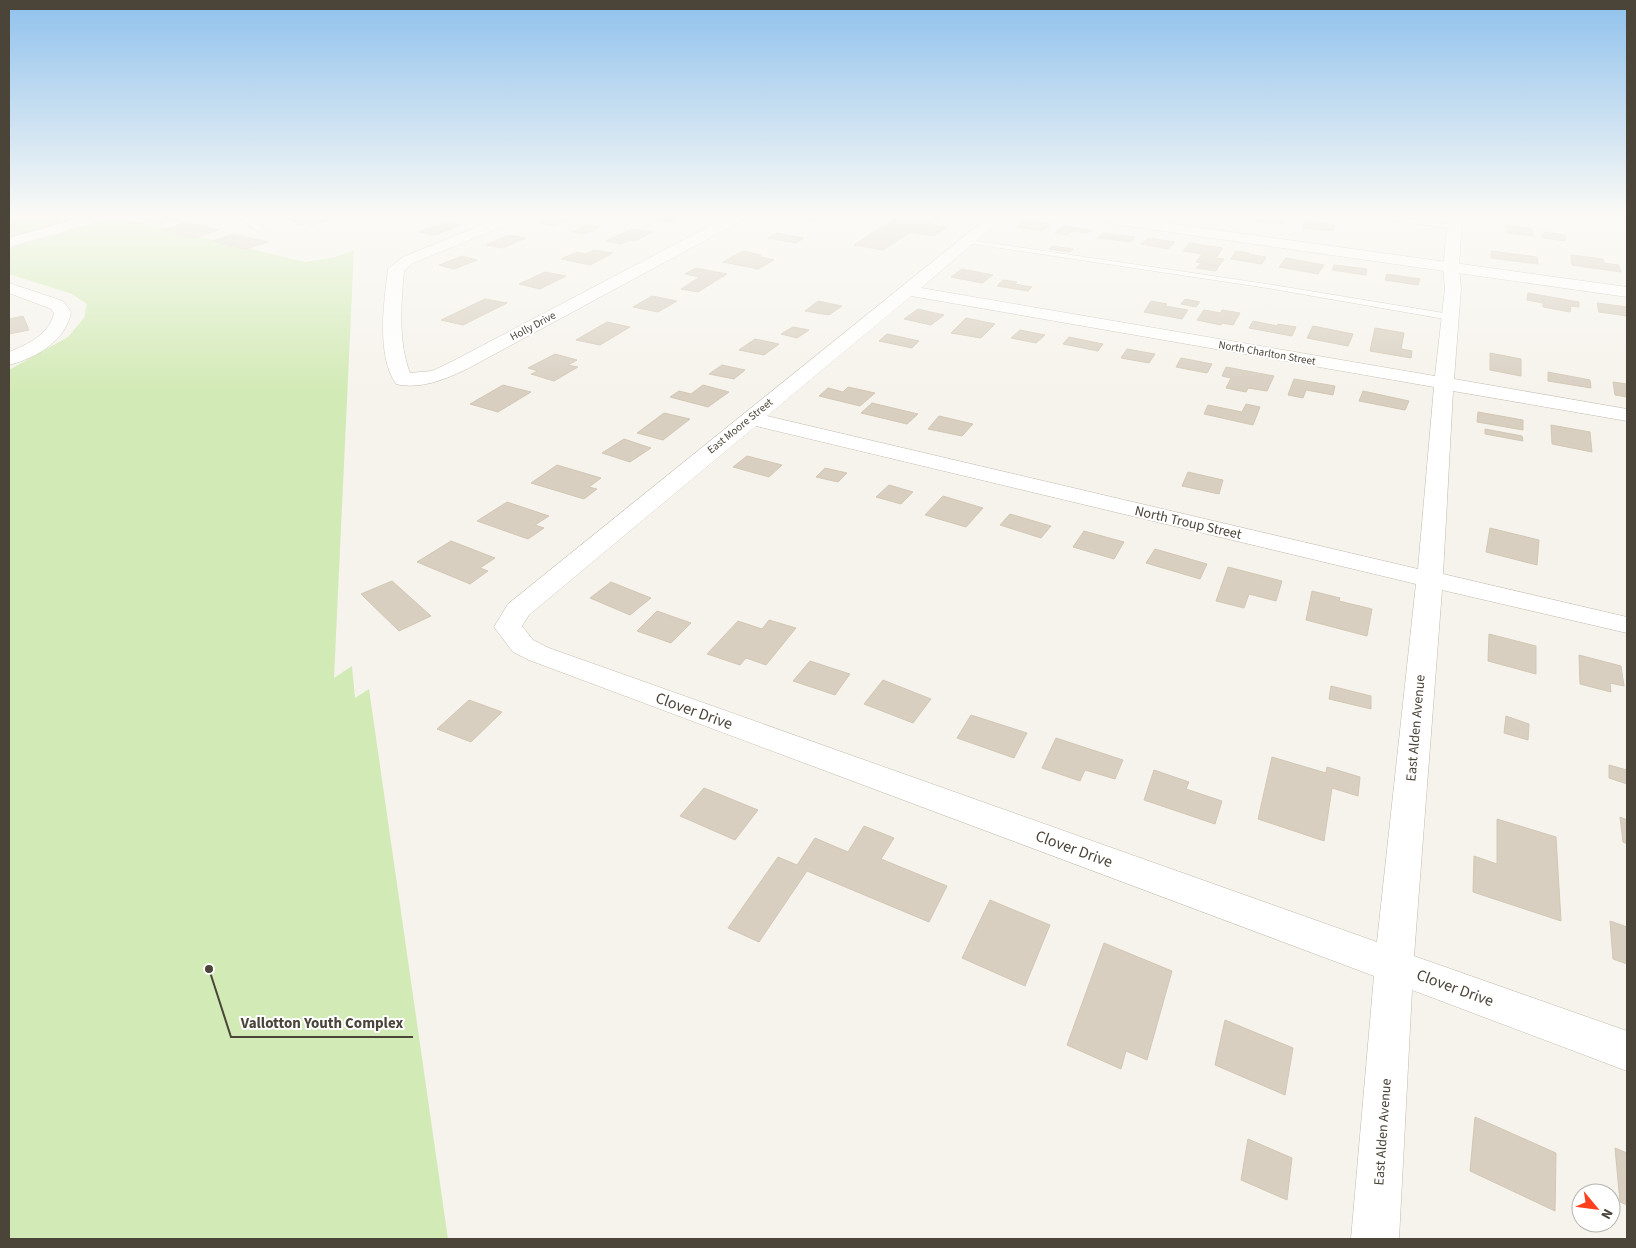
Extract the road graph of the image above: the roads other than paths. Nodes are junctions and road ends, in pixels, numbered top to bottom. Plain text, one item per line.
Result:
1 (396, 275) edge
2 (629, 275) edge
3 (925, 275) edge
4 (1195, 275) edge
5 (1452, 275) edge
6 (1504, 275) edge
7 (9, 288) edge
8 (907, 290) junction
9 (1627, 292) edge
10 (1450, 317) junction
11 (9, 359) edge
12 (1444, 383) junction
13 (1627, 415) edge
14 (750, 418) junction
15 (1430, 579) junction
16 (1627, 625) edge
17 (522, 646) joint
18 (1394, 966) junction
19 (1627, 1051) edge
20 (1375, 1239) edge

1 - 2 street, Holly Drive
3 - 8 street, East Moore Street
4 - 10 lane
5 - 10 street, East Alden Avenue
6 - 9 street
7 - 11 street
8 - 12 street, North Charlton Street
8 - 14 street, East Moore Street
10 - 12 street, East Alden Avenue
12 - 13 street, North Charlton Street
12 - 15 street, East Alden Avenue
14 - 15 street, North Troup Street
14 - 17 street, East Moore Street
15 - 16 street, North Troup Street
15 - 18 street, East Alden Avenue
17 - 18 street, Clover Drive
18 - 19 street, Clover Drive
18 - 20 street, East Alden Avenue

